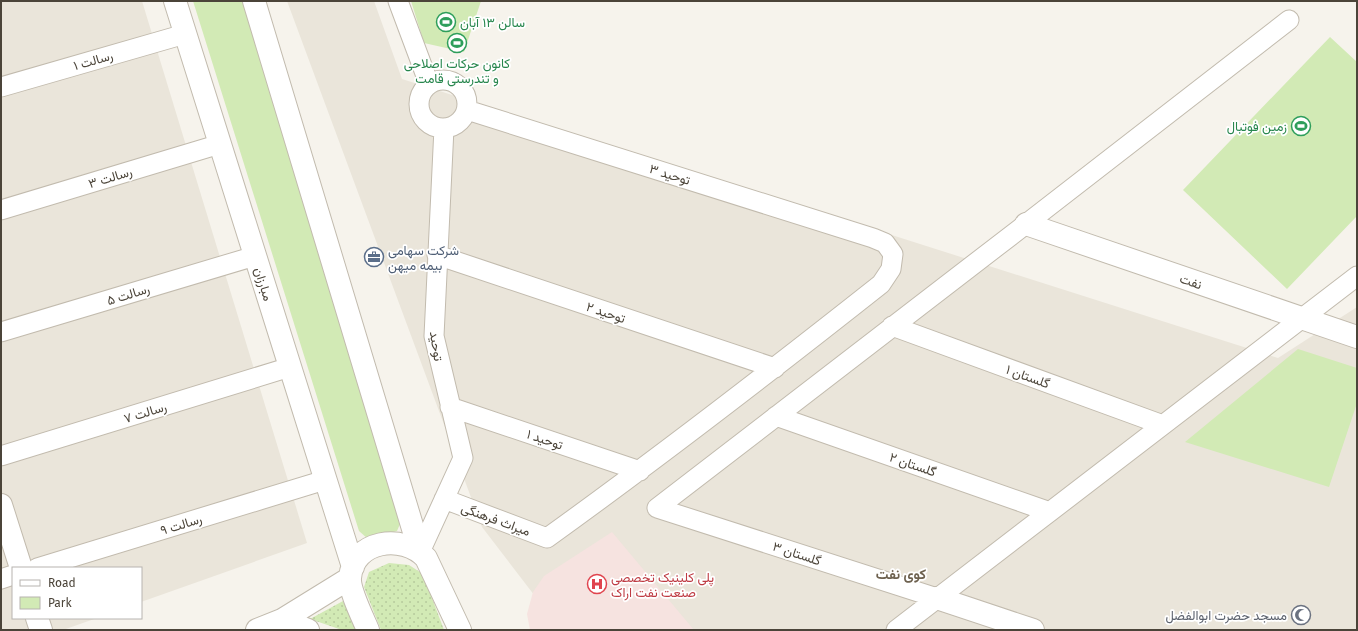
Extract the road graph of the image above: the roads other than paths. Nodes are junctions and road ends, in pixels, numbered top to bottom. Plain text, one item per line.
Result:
1 (176, 1) edge
2 (254, 1) edge
3 (398, 1) edge
4 (1289, 20) dead end
5 (185, 34) junction
6 (429, 84) junction
7 (1, 87) edge
8 (467, 110) junction
9 (444, 128) junction
10 (220, 144) junction
11 (1, 210) edge
12 (1026, 224) junction
13 (437, 255) junction
14 (255, 256) junction
15 (1357, 276) edge
16 (1302, 319) junction
17 (892, 326) junction
18 (1, 332) edge
19 (1357, 337) edge
20 (290, 367) junction
21 (775, 368) junction
22 (450, 407) junction
23 (776, 416) junction
24 (1163, 425) junction
25 (1, 456) edge
26 (640, 471) junction
27 (325, 480) junction
28 (444, 499) junction
29 (1, 505) edge
30 (1050, 512) junction
31 (547, 538) joint
32 (420, 552) junction
33 (21, 567) edge
34 (40, 567) edge
35 (351, 573) junction
36 (12, 575) edge
37 (1, 579) edge
38 (937, 598) junction
39 (37, 619) edge
40 (282, 620) junction
41 (41, 630) edge
42 (257, 630) edge
43 (308, 630) edge
44 (368, 630) edge
45 (460, 630) edge
46 (896, 630) edge
47 (1033, 630) edge

1 - 5 street, مبارزان
2 - 32 street
3 - 6 street
4 - 12 street
5 - 7 street, رسالت ۱
5 - 10 street, مبارزان
6 - 8 street
6 - 9 street
8 - 9 street
8 - 21 street, توحید ۳
9 - 13 street, توحید
10 - 11 street, رسالت ۳
10 - 14 street, مبارزان
12 - 16 street, نفت
12 - 17 street
13 - 21 street, توحید ۲
13 - 22 street, توحید
14 - 18 street, رسالت ۵
14 - 20 street, مبارزان
15 - 16 street
16 - 19 street, نفت
16 - 24 street
17 - 23 street
17 - 24 street, گلستان ۱
20 - 25 street, رسالت ۷
20 - 27 street, مبارزان
21 - 26 street, توحید ۳
22 - 26 street, توحید ۱
22 - 28 street, توحید
23 - 30 street, گلستان ۲
23 - 38 street, گلستان ۳
24 - 30 street
26 - 31 street, توحید ۳
27 - 34 street, رسالت ۹
27 - 35 street, مبارزان
28 - 31 street, میراث فرهنگی
28 - 32 street, توحید
29 - 33 street
30 - 38 street
32 - 35 street
32 - 45 street
35 - 40 street
35 - 44 street, مبارزان
36 - 37 street
38 - 46 street
38 - 47 street
39 - 41 street
40 - 42 street
40 - 43 street

